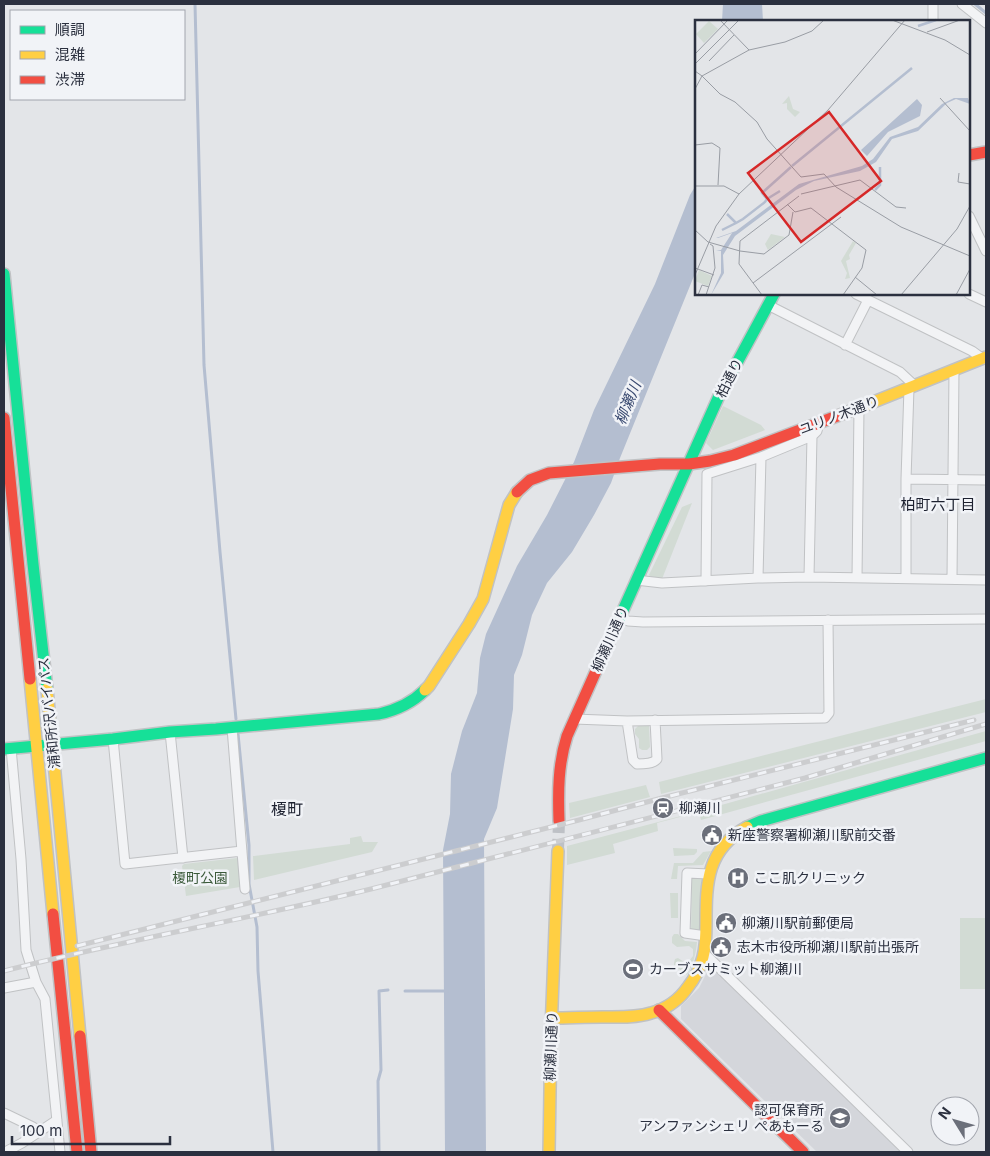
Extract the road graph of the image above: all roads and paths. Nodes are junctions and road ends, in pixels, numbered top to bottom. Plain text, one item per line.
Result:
1 (933, 4) edge
2 (962, 4) edge
3 (933, 20) edge
4 (986, 23) edge
5 (986, 152) edge
6 (970, 154) edge
7 (970, 218) edge
8 (986, 251) edge
9 (4, 274) edge
10 (970, 294) edge
11 (773, 295) edge
12 (858, 295) edge
13 (868, 300) junction
14 (986, 302) edge
15 (768, 305) junction
16 (844, 345) junction
17 (984, 358) edge
18 (954, 370) junction
19 (912, 387) junction
20 (859, 408) junction
21 (4, 418) edge
22 (819, 423) junction
23 (812, 436) junction
24 (761, 456) junction
25 (689, 464) junction
26 (906, 479) junction
27 (953, 480) junction
28 (986, 480) edge
29 (809, 577) junction
30 (758, 578) junction
31 (857, 578) junction
32 (906, 578) junction
33 (952, 579) junction
34 (636, 580) junction
35 (986, 580) edge
36 (706, 581) junction
37 (620, 617) junction
38 (986, 619) edge
39 (828, 620) junction
40 (574, 719) junction
41 (655, 720) junction
42 (628, 721) junction
43 (232, 728) junction
44 (170, 732) junction
45 (113, 738) junction
46 (53, 744) junction
47 (36, 746) junction
48 (7, 748) edge
49 (986, 758) edge
50 (559, 821) tunnel mouth
51 (761, 821) junction
52 (764, 838) dead end
53 (242, 851) junction
54 (558, 851) tunnel mouth
55 (183, 858) junction
56 (709, 874) junction
57 (245, 889) dead end
58 (706, 936) junction
59 (705, 954) junction
60 (36, 982) junction
61 (4, 988) edge
62 (659, 1010) junction
63 (552, 1018) junction
64 (4, 1113) edge
65 (57, 1120) junction
66 (38, 1132) junction
67 (5, 1152) edge
68 (60, 1152) edge
69 (77, 1152) edge
70 (92, 1152) edge
71 (549, 1152) edge
72 (803, 1152) edge
73 (908, 1152) edge

1 - 3 street
2 - 4 street
5 - 6 main road
7 - 8 street
9 - 46 main road, 浦和所沢バイパス
10 - 14 street
11 - 15 main road, 柏通り
12 - 13 street
13 - 16 street
13 - 17 street
15 - 16 street
15 - 25 main road, 柏通り
16 - 19 street
17 - 18 main road, ユリノ木通り
18 - 19 main road, ユリノ木通り
18 - 27 street
19 - 20 main road, ユリノ木通り
19 - 26 street
20 - 22 main road, ユリノ木通り
20 - 31 street
21 - 47 main road, 浦和所沢バイパス
22 - 23 street
22 - 25 main road, ユリノ木通り
23 - 24 street
23 - 29 street
24 - 30 street
24 - 36 street
25 - 34 main road, 柳瀬川通り
25 - 43 main road, ユリノ木通り
26 - 27 street
26 - 32 street
27 - 28 street
27 - 33 street
29 - 30 street
29 - 31 street
30 - 36 street
31 - 32 street
32 - 33 street
33 - 35 street
34 - 36 street
34 - 37 main road, 柳瀬川通り
37 - 39 street
37 - 40 main road, 柳瀬川通り
38 - 39 street
39 - 41 street
40 - 42 street
40 - 50 main road, 柳瀬川通り
41 - 42 street
41 - 42 street
43 - 44 main road, ユリノ木通り
43 - 53 street
44 - 45 main road, ユリノ木通り
44 - 55 street
45 - 46 main road, ユリノ木通り
45 - 55 street
46 - 47 main road, ユリノ木通り
46 - 70 main road, 浦和所沢バイパス
47 - 48 main road, ユリノ木通り
47 - 69 main road, 浦和所沢バイパス
48 - 60 street
49 - 51 main road
51 - 52 street
51 - 56 main road
53 - 55 street
53 - 57 street
54 - 63 main road, 柳瀬川通り
56 - 58 main road
56 - 58 street
58 - 59 main road
59 - 62 main road
59 - 73 street
60 - 61 street
60 - 65 street
62 - 63 main road
62 - 72 main road
63 - 71 main road, 柳瀬川通り
64 - 66 street
65 - 66 street
65 - 68 street
66 - 67 street

